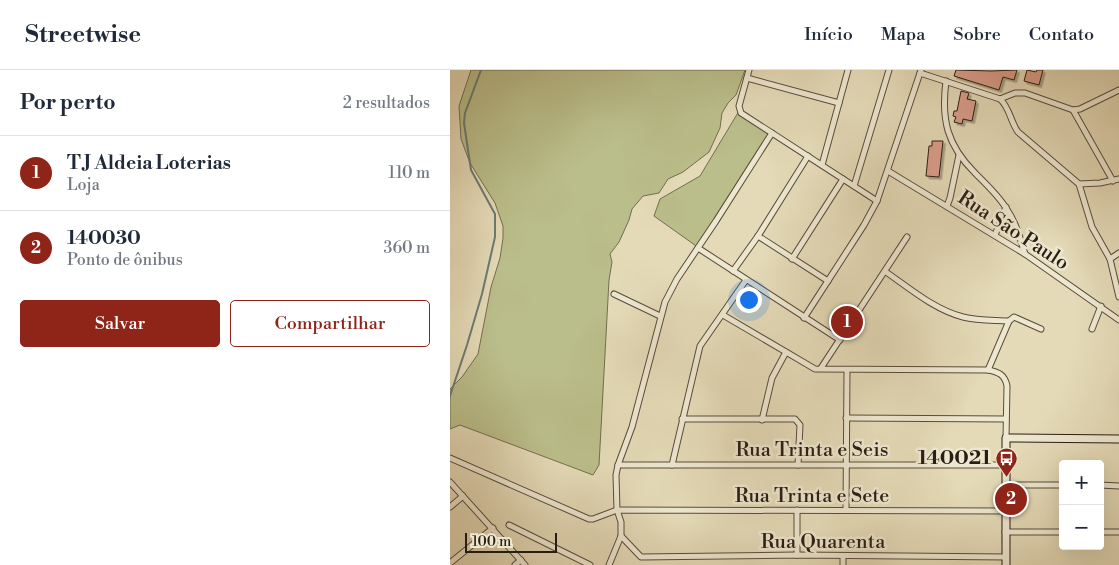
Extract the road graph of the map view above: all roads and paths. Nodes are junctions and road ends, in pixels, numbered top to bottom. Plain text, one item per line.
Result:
1 (749, 70) edge
2 (848, 70) edge
3 (889, 70) edge
4 (921, 72) edge
5 (747, 78) junction
6 (946, 82) junction
7 (1119, 90) edge
8 (1000, 99) junction
9 (839, 103) junction
10 (1073, 110) junction
11 (772, 133) junction
12 (959, 155) junction
13 (808, 156) junction
14 (822, 165) junction
15 (888, 171) junction
16 (843, 179) junction
17 (1119, 179) edge
18 (1113, 181) junction
19 (1079, 184) junction
20 (854, 186) junction
21 (877, 201) junction
22 (947, 206) junction
23 (1006, 207) junction
24 (758, 236) junction
25 (995, 236) junction
26 (907, 237) dead end
27 (698, 248) junction
28 (1024, 254) junction
29 (1119, 254) edge
30 (792, 259) junction
31 (1110, 259) junction
32 (733, 271) junction
33 (886, 272) junction
34 (746, 280) junction
35 (828, 282) junction
36 (614, 294) dead end
37 (1119, 297) edge
38 (1100, 306) junction
39 (723, 315) junction
40 (660, 316) junction
41 (804, 318) junction
42 (1119, 320) edge
43 (1009, 321) junction
44 (1041, 329) dead end
45 (1092, 329) dead end
46 (840, 340) junction
47 (786, 352) junction
48 (821, 368) junction
49 (847, 370) junction
50 (988, 370) junction
51 (846, 418) junction
52 (682, 419) junction
53 (1006, 419) junction
54 (762, 420) junction
55 (1006, 438) junction
56 (1119, 439) edge
57 (450, 458) edge
58 (618, 465) junction
59 (672, 465) junction
60 (798, 465) junction
61 (1006, 465) junction
62 (846, 466) junction
63 (450, 482) edge
64 (1006, 485) junction
65 (1059, 485) edge
66 (1104, 485) edge
67 (1119, 486) edge
68 (463, 496) junction
69 (450, 507) edge
70 (617, 510) junction
71 (797, 510) junction
72 (846, 510) junction
73 (1006, 511) junction
74 (509, 525) dead end
75 (493, 528) junction
76 (1006, 532) junction
77 (1059, 532) edge
78 (1104, 532) edge
79 (1119, 532) edge
80 (621, 536) junction
81 (797, 556) junction
82 (843, 556) junction
83 (521, 560) junction
84 (1006, 561) edge
85 (450, 563) edge
86 (515, 565) edge
87 (525, 565) edge
88 (590, 565) edge
89 (609, 565) edge
90 (843, 565) edge

1 - 5 street
2 - 9 street
3 - 20 street
4 - 6 street
4 - 15 street
5 - 9 street
5 - 11 street
6 - 8 street
6 - 12 street
7 - 10 street
8 - 10 street
8 - 19 street
9 - 14 street
10 - 18 street
11 - 13 street
11 - 27 street
12 - 22 street
12 - 23 street
13 - 14 street
13 - 24 street
14 - 16 street
15 - 21 street
15 - 22 street, Rua São Paulo
16 - 20 street
16 - 30 street
17 - 18 street
18 - 19 street
19 - 31 street
20 - 21 street
21 - 35 street
22 - 25 street, Rua São Paulo
23 - 25 street
23 - 28 street
24 - 30 street
24 - 32 street
25 - 28 street, Rua São Paulo
26 - 33 street
27 - 32 street
27 - 40 street
28 - 38 street, Rua São Paulo
29 - 31 street
30 - 35 street
31 - 37 street
32 - 34 street
33 - 43 street
33 - 46 street
34 - 39 street
34 - 41 street
35 - 41 street
36 - 40 street
38 - 42 street, Rua São Paulo
38 - 45 street
39 - 47 street
39 - 52 street
40 - 58 street
41 - 46 street
43 - 44 street
43 - 50 street
46 - 48 street
47 - 48 street
47 - 54 street
48 - 49 street
49 - 50 street
49 - 51 street
50 - 53 street
51 - 53 street
51 - 62 street
52 - 54 street
52 - 59 street
53 - 55 street
54 - 60 street
55 - 56 main road
55 - 61 main road
57 - 70 street
58 - 59 street, Rua Trinta e Seis
58 - 70 street
59 - 60 street, Rua Trinta e Seis
60 - 62 street, Rua Trinta e Seis
61 - 62 street, Rua Trinta e Seis
61 - 64 main road
62 - 72 street
63 - 68 street
64 - 65 street
64 - 73 main road
66 - 67 street
68 - 69 street
68 - 75 street
70 - 71 street, Rua Trinta e Sete
70 - 80 street
71 - 72 street, Rua Trinta e Sete
71 - 81 street
72 - 73 street, Rua Trinta e Sete
73 - 76 main road
74 - 88 street
75 - 83 street
75 - 85 street
76 - 77 street
76 - 84 main road
78 - 79 street
80 - 81 street, Rua Quarenta
80 - 89 street
81 - 82 street, Rua Quarenta
82 - 84 street, Rua Quarenta
82 - 90 street
83 - 86 street
83 - 87 street

